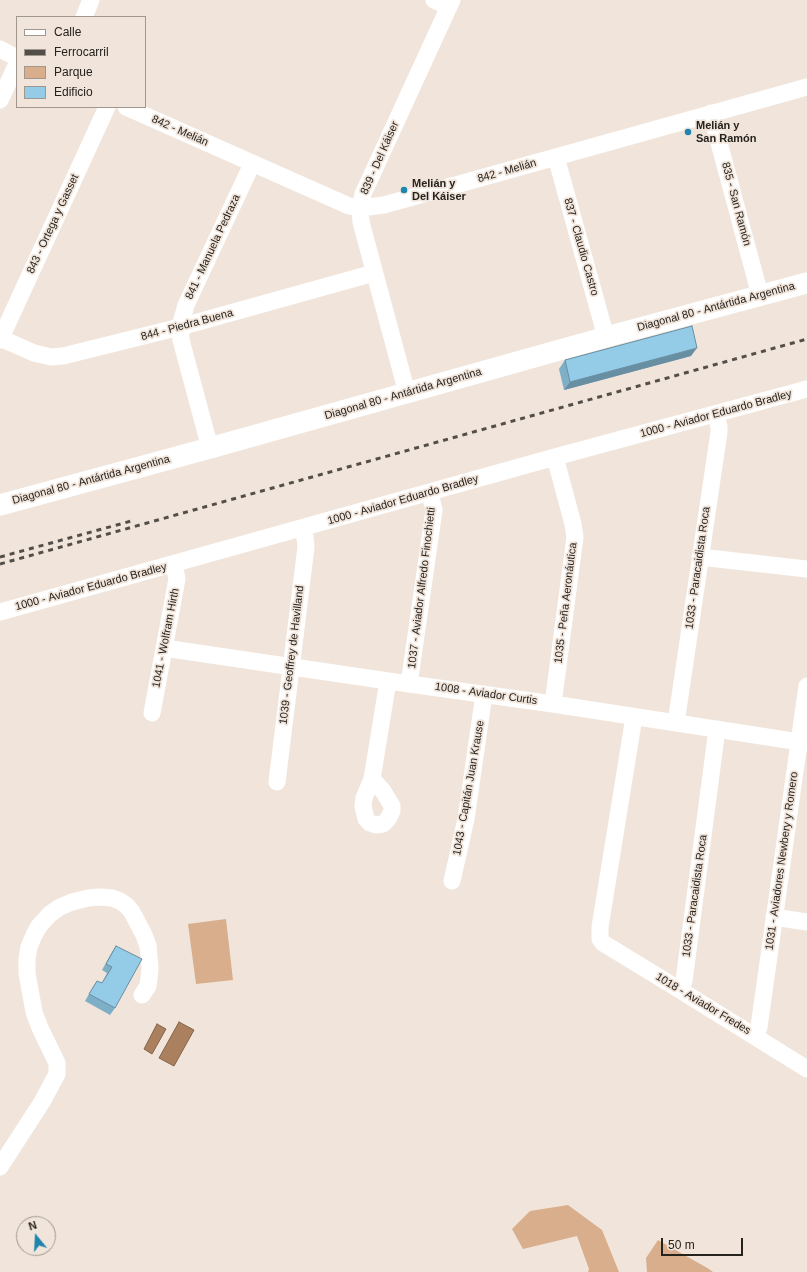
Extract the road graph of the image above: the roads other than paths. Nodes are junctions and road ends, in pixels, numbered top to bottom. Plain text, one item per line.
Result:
1 (91, 0) edge
2 (445, 2) edge
3 (84, 16) edge
4 (0, 49) edge
5 (16, 57) edge
6 (16, 66) edge
7 (807, 87) edge
8 (0, 100) edge
9 (106, 108) edge
10 (128, 108) edge
11 (711, 113) junction
12 (556, 157) junction
13 (252, 164) junction
14 (360, 208) junction
15 (374, 273) junction
16 (807, 283) edge
17 (760, 295) junction
18 (180, 327) junction
19 (606, 337) junction
20 (0, 339) edge
21 (807, 389) edge
22 (407, 393) junction
23 (716, 414) junction
24 (210, 448) junction
25 (555, 457) junction
26 (430, 493) junction
27 (0, 505) edge
28 (304, 528) junction
29 (700, 557) junction
30 (174, 564) junction
31 (807, 569) edge
32 (0, 612) edge
33 (164, 648) junction
34 (291, 666) junction
35 (388, 681) junction
36 (409, 684) junction
37 (807, 686) edge
38 (484, 694) junction
39 (553, 704) junction
40 (152, 713) dead end
41 (634, 717) junction
42 (676, 723) junction
43 (717, 730) junction
44 (803, 742) edge
45 (372, 779) dead end
46 (277, 782) dead end
47 (452, 881) dead end
48 (774, 917) junction
49 (807, 922) edge
50 (680, 990) junction
51 (142, 995) dead end
52 (755, 1036) junction
53 (807, 1069) edge
54 (0, 1167) edge

1 - 3 street
2 - 14 street, 839 - Del Káiser
4 - 5 street
6 - 8 street
7 - 11 street, 842 - Melián
9 - 20 street, 843 - Ortega y Gasset
10 - 13 street, 842 - Melián
11 - 12 street, 842 - Melián
11 - 17 street, 835 - San Ramón
12 - 14 street, 842 - Melián
12 - 19 street, 837 - Claudio Castro
13 - 14 street, 842 - Melián
13 - 18 street, 841 - Manuela Pedraza
14 - 15 street, 839 - Del Káiser
15 - 18 street, 844 - Piedra Buena
15 - 22 street, 839 - Del Káiser
16 - 17 main road, Diagonal 80 - Antártida Argentina
17 - 19 main road, Diagonal 80 - Antártida Argentina
18 - 20 street, 844 - Piedra Buena
18 - 24 street, 841 - Manuela Pedraza
19 - 22 main road, Diagonal 80 - Antártida Argentina
21 - 23 street, 1000 - Aviador Eduardo Bradley
22 - 24 main road, Diagonal 80 - Antártida Argentina
23 - 25 street, 1000 - Aviador Eduardo Bradley
23 - 29 street, 1033 - Paracaidista Roca
24 - 27 main road, Diagonal 80 - Antártida Argentina
25 - 26 street, 1000 - Aviador Eduardo Bradley
25 - 39 street, 1035 - Peña Aeronáutica
26 - 28 street, 1000 - Aviador Eduardo Bradley
26 - 36 street, 1037 - Aviador Alfredo Finochietti
28 - 30 street, 1000 - Aviador Eduardo Bradley
28 - 34 street, 1039 - Geoffrey de Havilland
29 - 31 street
29 - 42 street, 1033 - Paracaidista Roca
30 - 32 street, 1000 - Aviador Eduardo Bradley
30 - 33 street, 1041 - Wolfram Hirth
33 - 34 street, 1008 - Aviador Curtis
33 - 40 street, 1041 - Wolfram Hirth
34 - 35 street, 1008 - Aviador Curtis
34 - 46 street, 1039 - Geoffrey de Havilland
35 - 36 street, 1008 - Aviador Curtis
35 - 45 street
36 - 38 street, 1008 - Aviador Curtis
37 - 44 street, 1031 - Aviadores Newbery y Romero
38 - 39 street, 1008 - Aviador Curtis
38 - 47 street, 1043 - Capitán Juan Krause
39 - 41 street, 1008 - Aviador Curtis
41 - 42 street, 1008 - Aviador Curtis
41 - 50 street, 1018 - Aviador Fredes
42 - 43 street, 1008 - Aviador Curtis
43 - 44 street, 1008 - Aviador Curtis
43 - 50 street, 1033 - Paracaidista Roca
44 - 48 street, 1031 - Aviadores Newbery y Romero
48 - 49 street
48 - 52 street, 1031 - Aviadores Newbery y Romero
50 - 52 street, 1018 - Aviador Fredes
51 - 54 street
52 - 53 street, 1018 - Aviador Fredes

